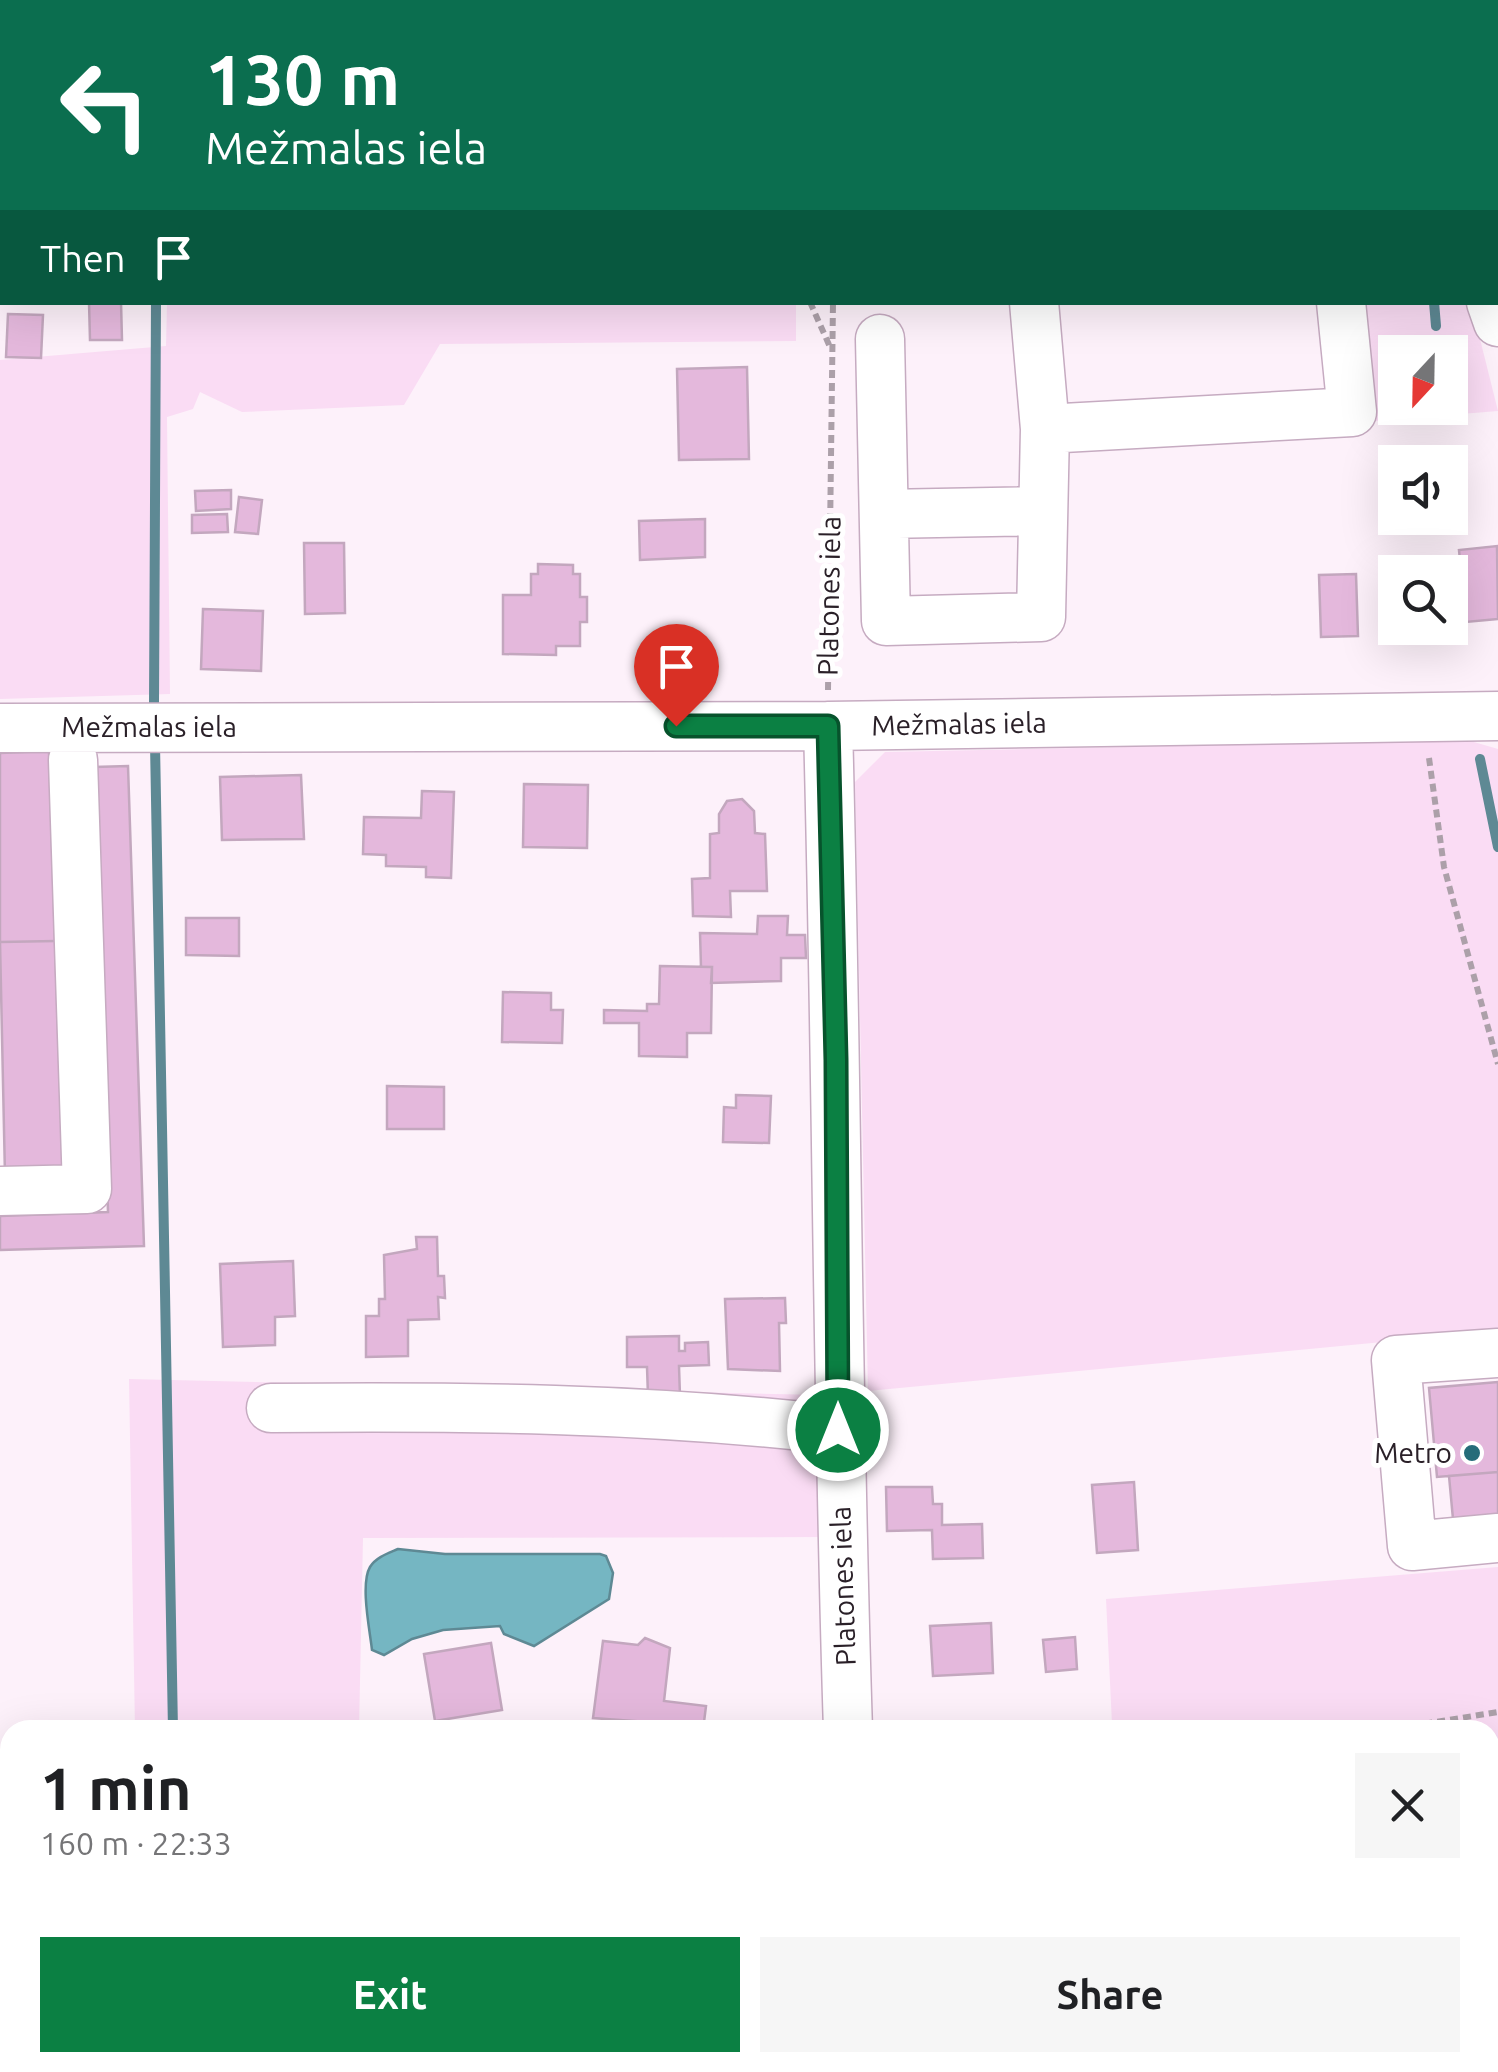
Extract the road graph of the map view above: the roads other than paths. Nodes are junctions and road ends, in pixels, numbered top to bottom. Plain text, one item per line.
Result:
1 (1034, 305) edge
2 (1341, 305) edge
3 (880, 338) dead end
4 (1045, 429) junction
5 (1043, 511) junction
6 (884, 514) junction
7 (1498, 716) edge
8 (828, 726) junction
9 (0, 728) edge
10 (73, 760) dead end
11 (0, 1191) edge
12 (1498, 1353) edge
13 (271, 1408) dead end
14 (838, 1430) junction
15 (1498, 1538) edge
16 (848, 1720) edge

1 - 4 street
2 - 4 street
3 - 6 street
4 - 5 street
5 - 6 street
5 - 6 street
7 - 8 street, Mežmalas iela
8 - 9 street, Mežmalas iela
8 - 14 street, Platones iela
10 - 11 street
12 - 15 street
13 - 14 street
14 - 16 street, Platones iela

